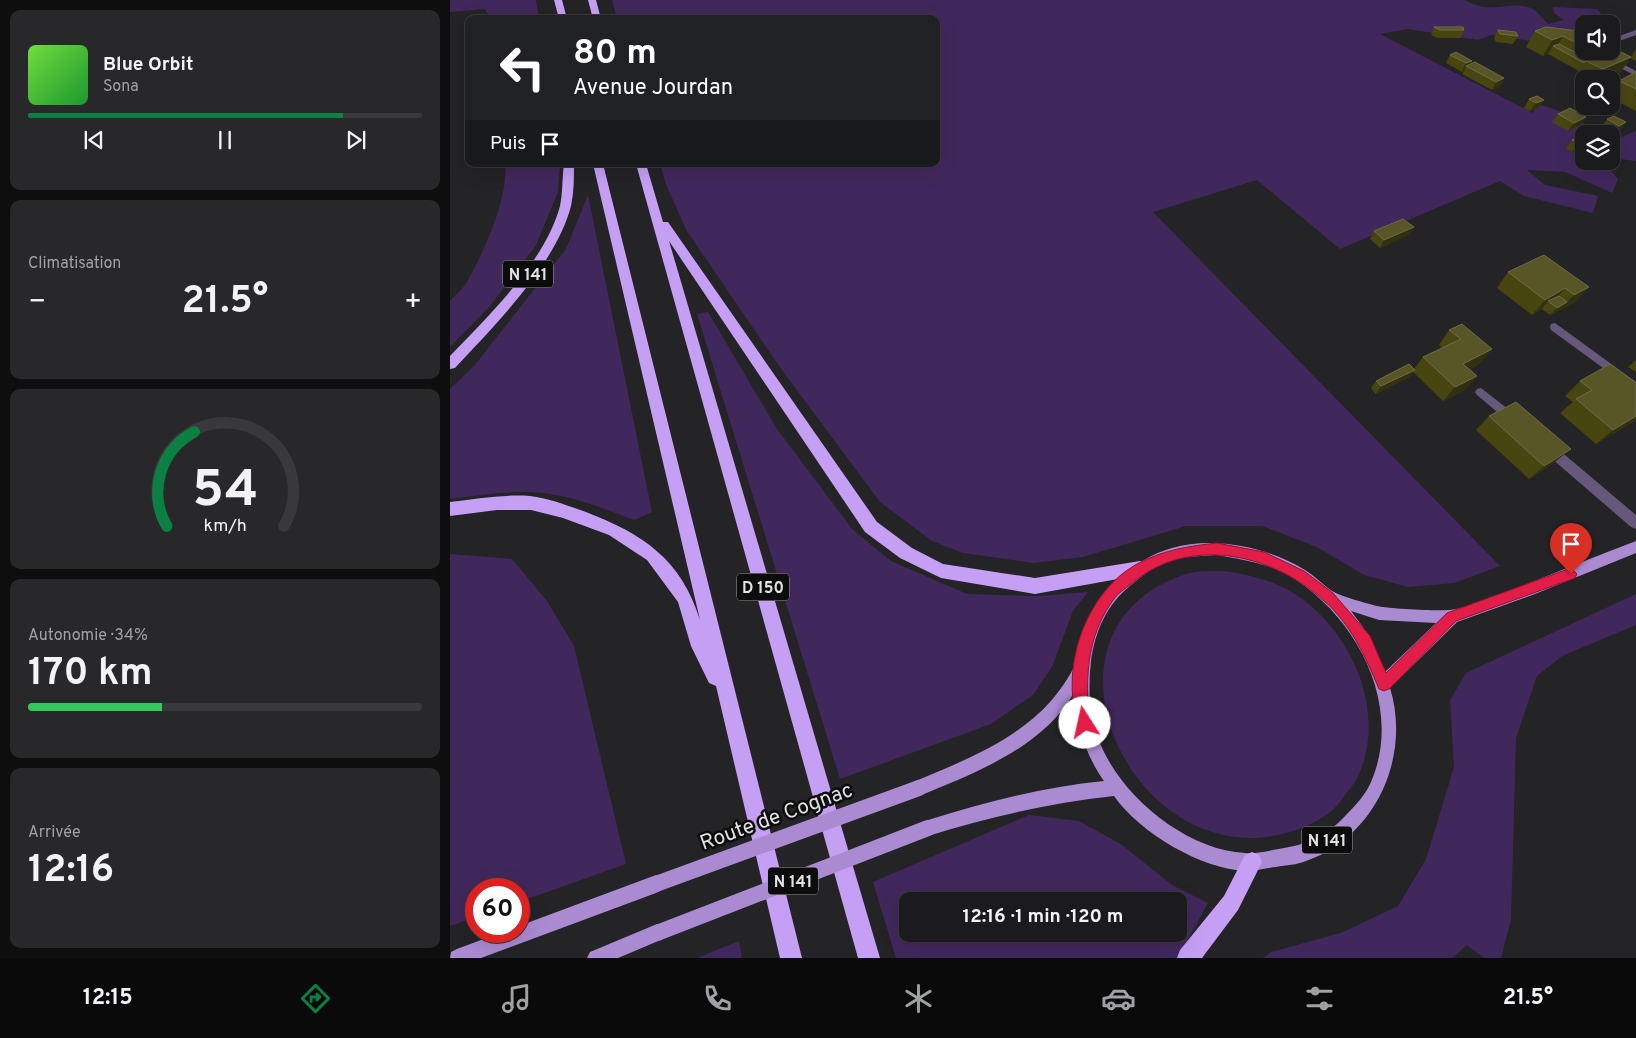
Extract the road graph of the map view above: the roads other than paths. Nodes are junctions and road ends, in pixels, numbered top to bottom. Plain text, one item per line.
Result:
1 (558, 0) edge
2 (592, 0) edge
3 (562, 15) edge
4 (596, 15) edge
5 (1636, 32) edge
6 (1620, 38) edge
7 (1609, 60) edge
8 (1636, 74) edge
9 (569, 167) edge
10 (599, 167) edge
11 (642, 167) edge
12 (657, 215) junction
13 (1555, 327) dead end
14 (450, 364) edge
15 (1636, 388) edge
16 (1481, 392) dead end
17 (1526, 430) edge
18 (1540, 442) edge
19 (450, 509) edge
20 (1636, 523) edge
21 (1636, 547) edge
22 (1140, 568) junction
23 (1329, 597) junction
24 (1452, 617) junction
25 (1080, 670) junction
26 (1384, 684) junction
27 (728, 704) junction
28 (1116, 788) junction
29 (1252, 862) junction
30 (457, 958) edge
31 (596, 958) edge
32 (791, 958) edge
33 (869, 958) edge
34 (1188, 958) edge

1 - 3 highway
2 - 4 highway
5 - 6 street
7 - 8 street
9 - 14 highway, N 141
10 - 27 highway
11 - 12 highway
12 - 22 highway
12 - 33 highway, D 150
13 - 15 street
16 - 17 street
18 - 20 street
19 - 27 highway
21 - 24 main road
22 - 23 main road, N 141
22 - 25 main road, N 141
23 - 24 main road
23 - 26 main road, N 141
24 - 26 main road
25 - 28 main road, N 141
25 - 30 main road, Route de Cognac / N 141, bridge
26 - 29 main road, N 141
27 - 32 highway
28 - 29 main road, N 141
28 - 31 main road, N 141, bridge
29 - 34 highway

